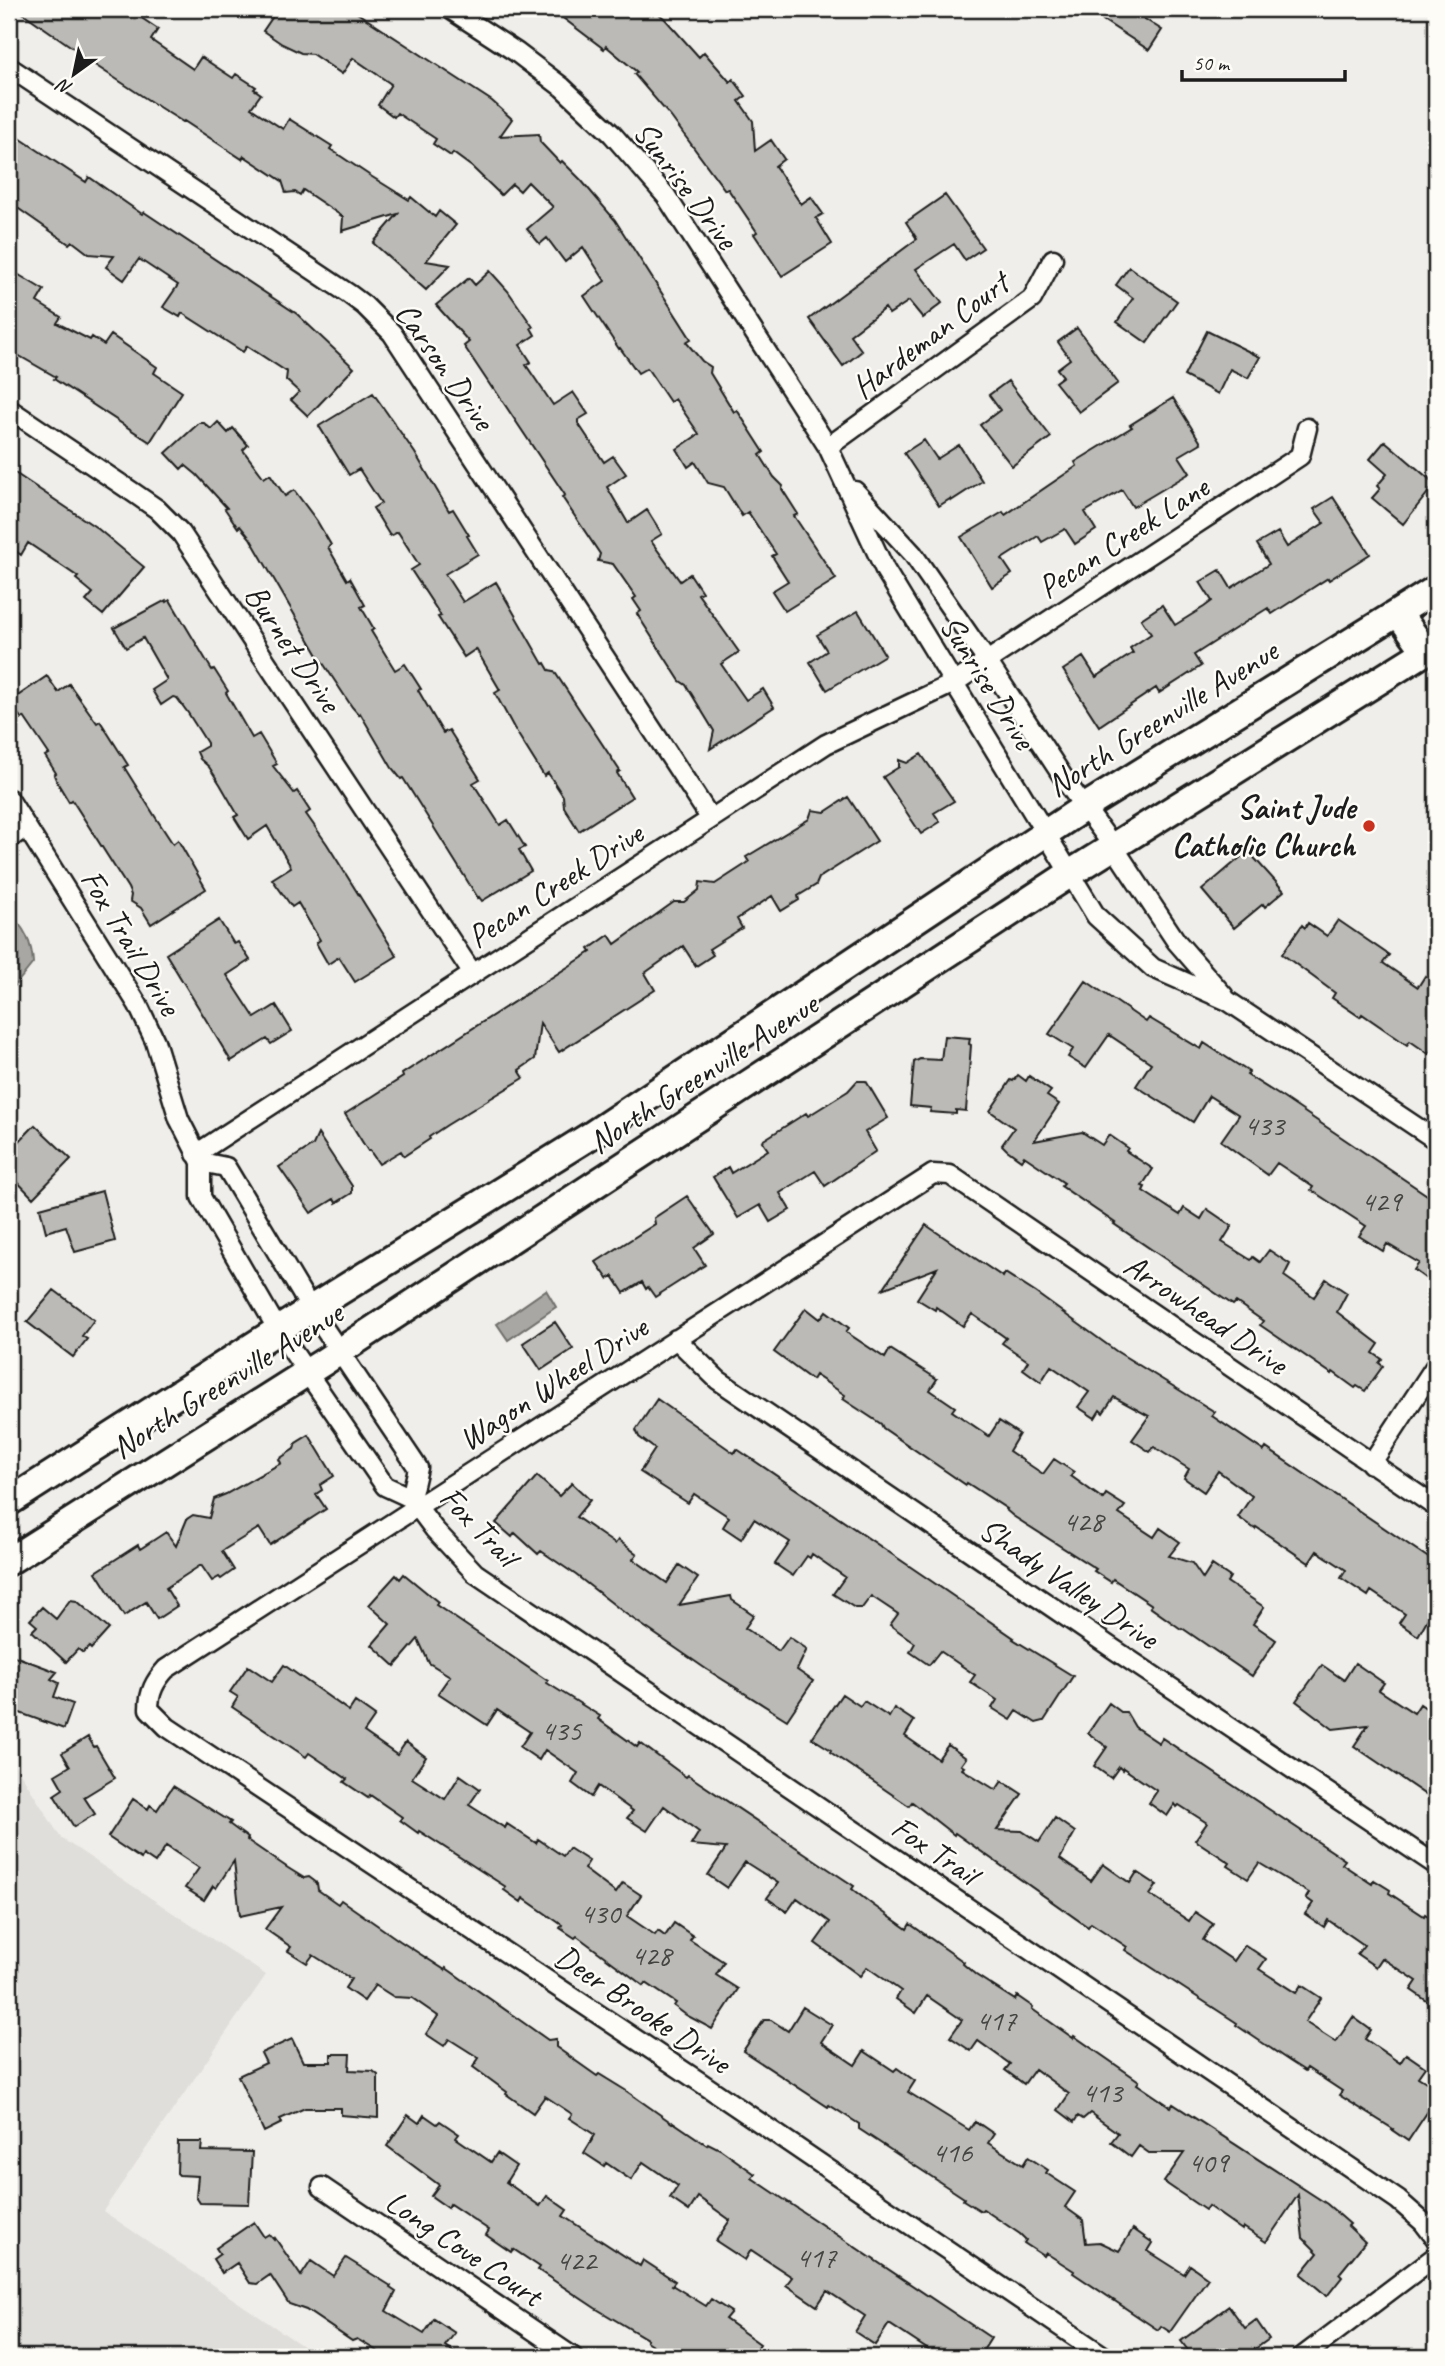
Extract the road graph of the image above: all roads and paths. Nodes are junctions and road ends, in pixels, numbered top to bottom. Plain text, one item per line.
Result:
1 (450, 9) edge
2 (9, 67) edge
3 (1054, 259) dead end
4 (9, 409) edge
5 (1307, 428) dead end
6 (828, 447) junction
7 (845, 480) junction
8 (1436, 589) edge
9 (1398, 614) junction
10 (1431, 648) edge
11 (987, 662) junction
12 (954, 683) junction
13 (9, 799) edge
14 (1085, 807) junction
15 (711, 819) junction
16 (26, 827) junction
17 (1046, 832) junction
18 (9, 839) edge
19 (1113, 846) junction
20 (1071, 873) junction
21 (473, 974) junction
22 (1228, 1001) junction
23 (1436, 1140) edge
24 (199, 1158) junction
25 (942, 1173) joint
26 (311, 1309) junction
27 (278, 1330) junction
28 (676, 1339) junction
29 (340, 1352) junction
30 (1436, 1364) edge
31 (306, 1373) junction
32 (1371, 1464) junction
33 (9, 1502) edge
34 (414, 1502) junction
35 (1436, 1507) edge
36 (9, 1561) edge
37 (149, 1709) joint
38 (1436, 1865) edge
39 (322, 2187) dead end
40 (1436, 2239) edge
41 (1436, 2256) edge
42 (573, 2357) edge
43 (1105, 2357) edge
44 (1302, 2357) edge

1 - 6 street, Sunrise Drive
2 - 15 street, Carson Drive
3 - 6 street, Hardeman Court
4 - 21 street, Burnet Drive
5 - 11 street, Pecan Creek Lane
6 - 7 street, Sunrise Drive
7 - 11 street, Sunrise Drive
7 - 12 street, Sunrise Drive
8 - 9 main road, North Greenville Avenue
9 - 10 main road
9 - 14 main road, North Greenville Avenue
10 - 19 main road, North Greenville Avenue
11 - 12 street, Pecan Creek Lane
11 - 14 street, Sunrise Drive
12 - 15 street, Pecan Creek Drive
12 - 17 street, Sunrise Drive
13 - 16 street, Fox Trail Drive
14 - 17 main road, North Greenville Avenue
14 - 19 street, Sunrise Drive
15 - 21 street, Pecan Creek Drive
16 - 18 street
16 - 24 street, Fox Trail Drive
17 - 20 street, Sunrise Drive
17 - 26 main road, North Greenville Avenue
19 - 20 main road, North Greenville Avenue
19 - 22 street, Sunrise Drive
20 - 22 street, Sunrise Drive
20 - 29 main road, North Greenville Avenue
21 - 24 street, Pecan Creek Drive
22 - 23 street, Sunrise Drive
24 - 26 street
24 - 27 street, Fox Trail Drive
25 - 28 street, Wagon Wheel Drive
25 - 32 street, Arrowhead Drive
26 - 27 main road, North Greenville Avenue
26 - 29 street
27 - 31 street, Fox Trail Drive
27 - 33 main road, North Greenville Avenue
28 - 34 street, Wagon Wheel Drive
28 - 38 street, Shady Valley Drive
29 - 31 main road, North Greenville Avenue
29 - 34 street, Fox Trail
30 - 32 street
31 - 34 street, Fox Trail
31 - 36 main road, North Greenville Avenue
32 - 35 street, Arrowhead Drive
34 - 37 street, Wagon Wheel Drive
34 - 40 street, Fox Trail
37 - 43 street, Deer Brooke Drive
39 - 42 street, Long Cove Court
41 - 44 street

